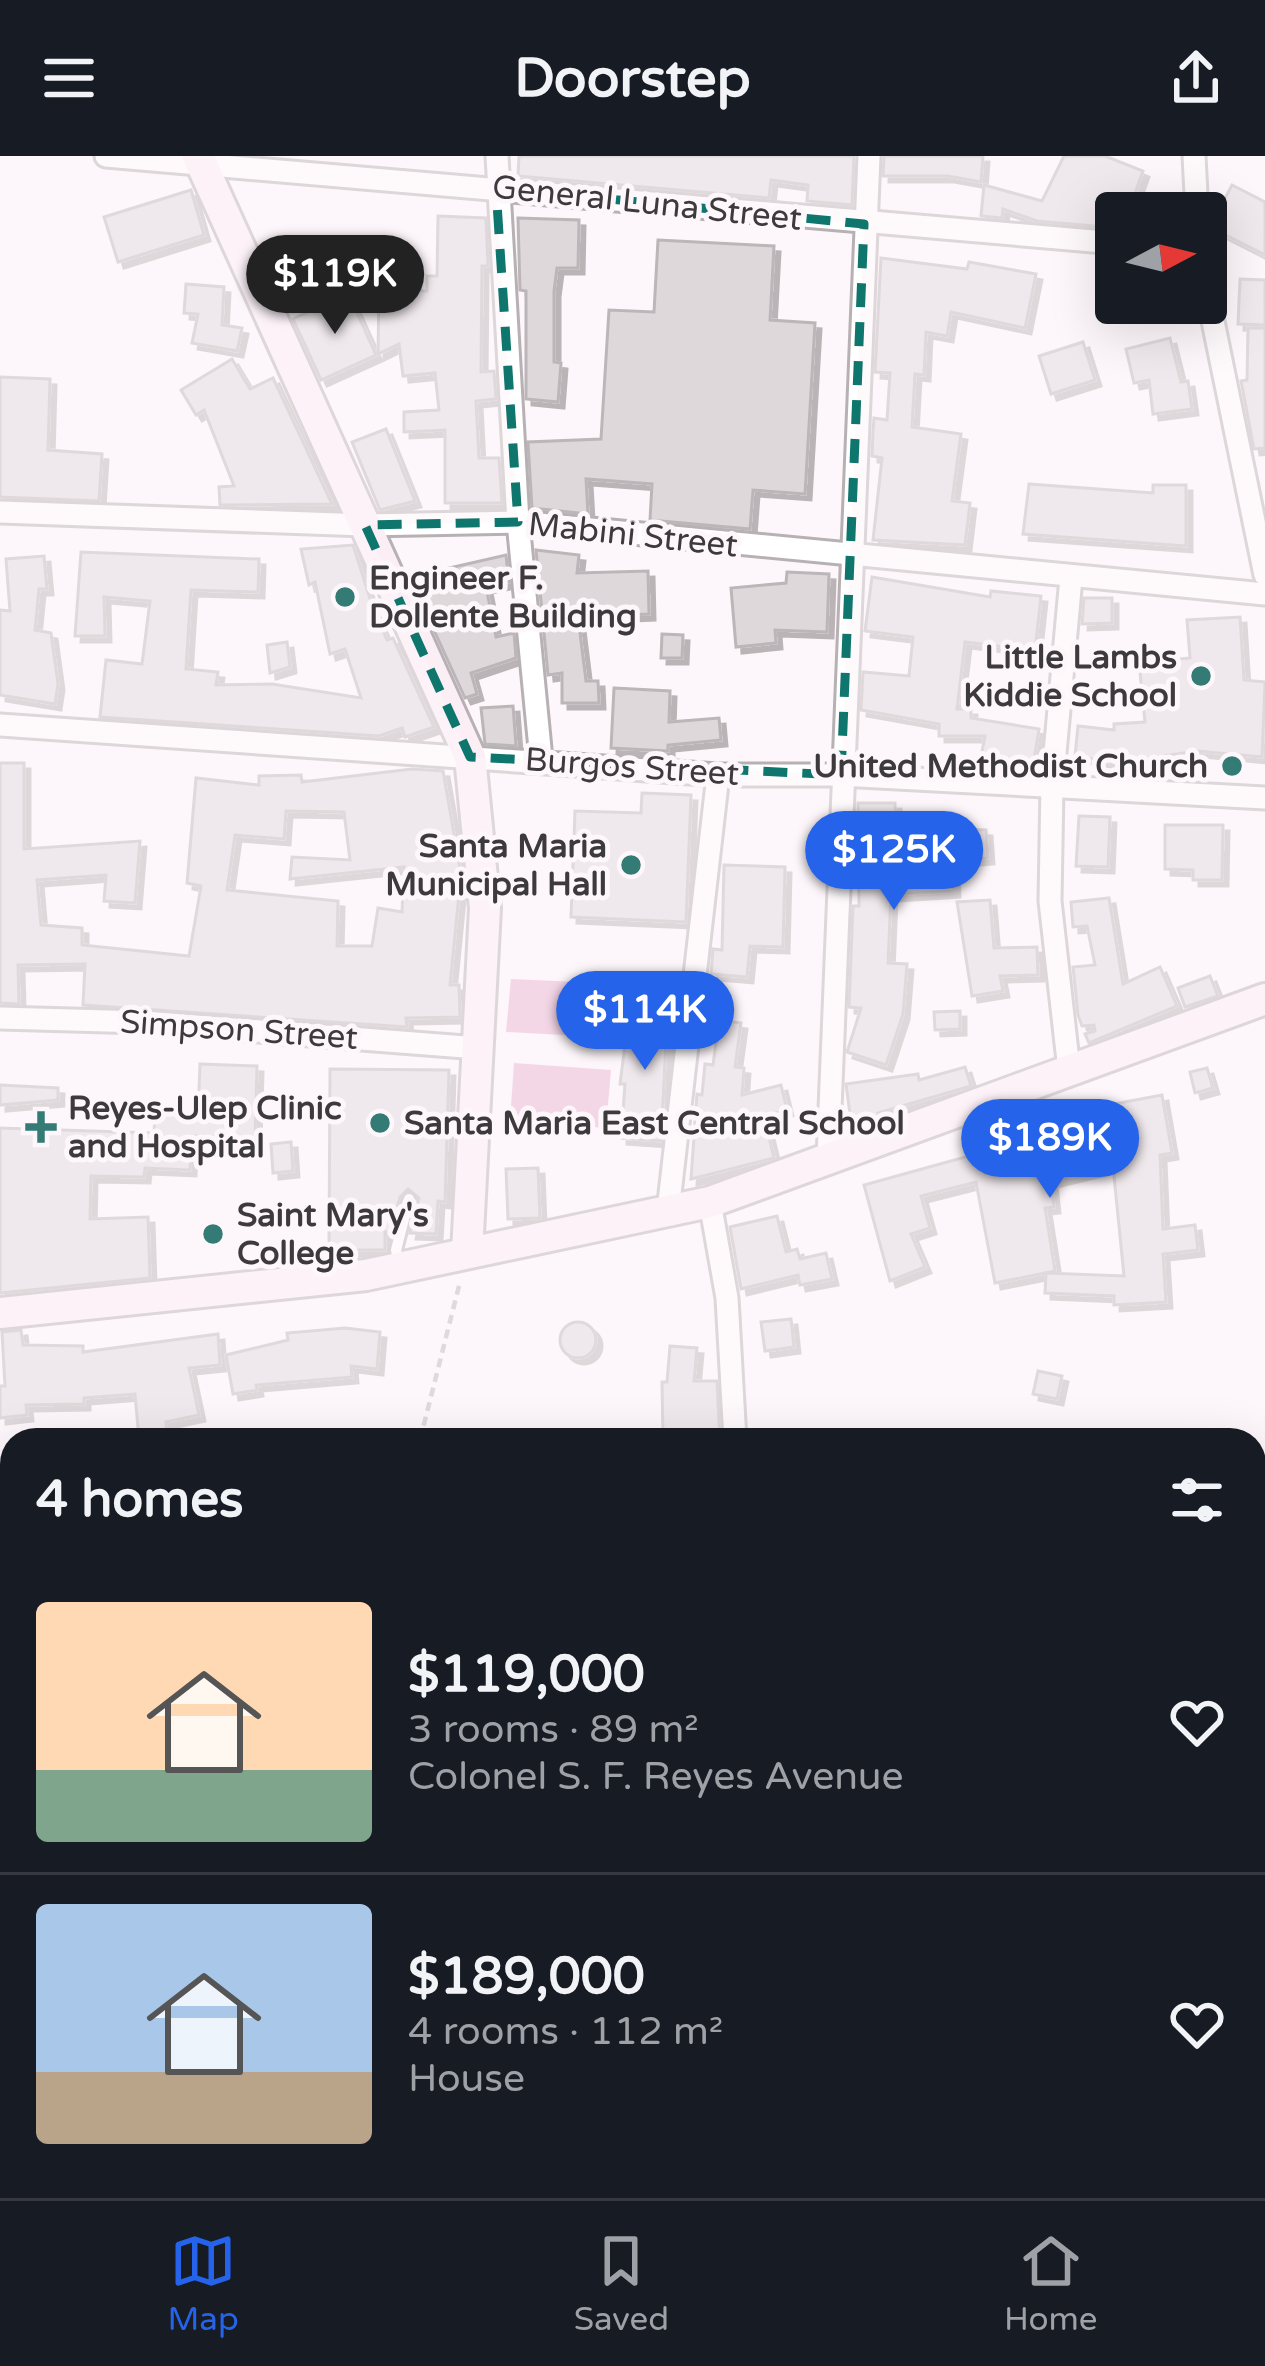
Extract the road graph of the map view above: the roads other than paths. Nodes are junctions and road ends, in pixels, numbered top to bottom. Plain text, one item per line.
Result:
1 (106, 156) edge
2 (497, 156) edge
3 (869, 156) edge
4 (1194, 156) edge
5 (200, 160) edge
6 (496, 188) junction
7 (1196, 192) edge
8 (864, 224) junction
9 (1095, 241) edge
10 (1214, 324) edge
11 (0, 512) edge
12 (518, 522) junction
13 (365, 525) junction
14 (850, 557) junction
15 (1265, 575) edge
16 (1071, 578) junction
17 (1265, 594) edge
18 (0, 725) edge
19 (470, 757) junction
20 (541, 759) junction
21 (718, 775) junction
22 (841, 775) junction
23 (1052, 786) junction
24 (1265, 798) edge
25 (1265, 999) edge
26 (0, 1018) edge
27 (478, 1048) junction
28 (1069, 1070) junction
29 (828, 1158) junction
30 (410, 1199) dead end
31 (710, 1202) junction
32 (668, 1211) junction
33 (467, 1253) junction
34 (399, 1269) junction
35 (0, 1313) edge
36 (733, 1428) edge

1 - 5 street, General Luna Street
2 - 6 street
3 - 8 street
4 - 7 street
5 - 6 street, General Luna Street
5 - 13 main road
6 - 8 street, General Luna Street
6 - 12 street
8 - 9 street, General Luna Street
8 - 14 street
10 - 15 street
11 - 13 street, Mabini Street
12 - 13 street, Mabini Street
12 - 14 street, Mabini Street
12 - 20 street
13 - 19 main road
14 - 16 street, Mabini Street
14 - 22 street
16 - 17 street, Mabini Street
16 - 23 street
18 - 19 street, Burgos Street
19 - 20 street, Burgos Street
19 - 27 main road
20 - 21 street, Burgos Street
21 - 22 street, Burgos Street
21 - 32 street
22 - 23 street, Burgos Street
22 - 29 street
23 - 24 street, Burgos Street
23 - 28 street
25 - 28 main road
26 - 27 street, Simpson Street
27 - 33 main road
28 - 29 main road
29 - 31 main road
30 - 34 lane
31 - 32 main road
31 - 36 street
32 - 33 main road
33 - 34 main road
34 - 35 main road

